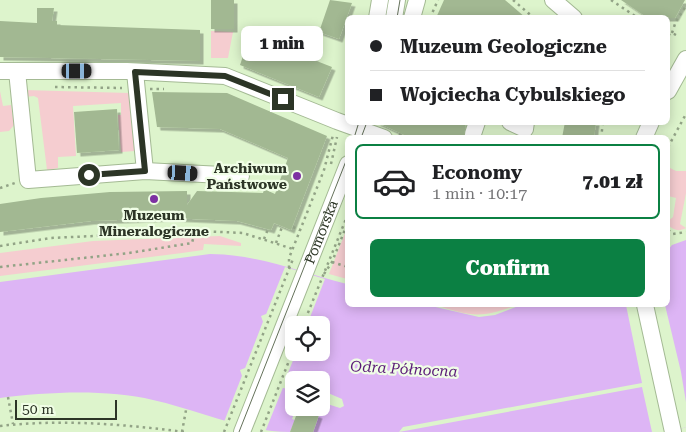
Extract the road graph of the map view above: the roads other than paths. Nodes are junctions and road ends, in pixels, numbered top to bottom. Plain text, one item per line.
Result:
1 (380, 0) edge
2 (397, 0) edge
3 (417, 0) edge
4 (553, 0) edge
5 (378, 15) edge
6 (394, 15) edge
7 (413, 15) edge
8 (570, 15) edge
9 (686, 59) edge
10 (0, 70) edge
11 (17, 71) junction
12 (135, 72) junction
13 (670, 87) edge
14 (345, 120) edge
15 (516, 125) edge
16 (526, 125) edge
17 (362, 127) edge
18 (378, 135) edge
19 (145, 171) junction
20 (345, 172) edge
21 (241, 176) dead end
22 (645, 307) edge
23 (242, 432) edge
24 (673, 432) edge

1 - 5 street
2 - 6 street
3 - 7 street
4 - 8 street
9 - 13 street
10 - 11 street
11 - 12 street
11 - 19 street
12 - 14 street
12 - 19 street
15 - 16 street
17 - 18 street
19 - 21 street
20 - 23 street, Pomorska
22 - 24 street

